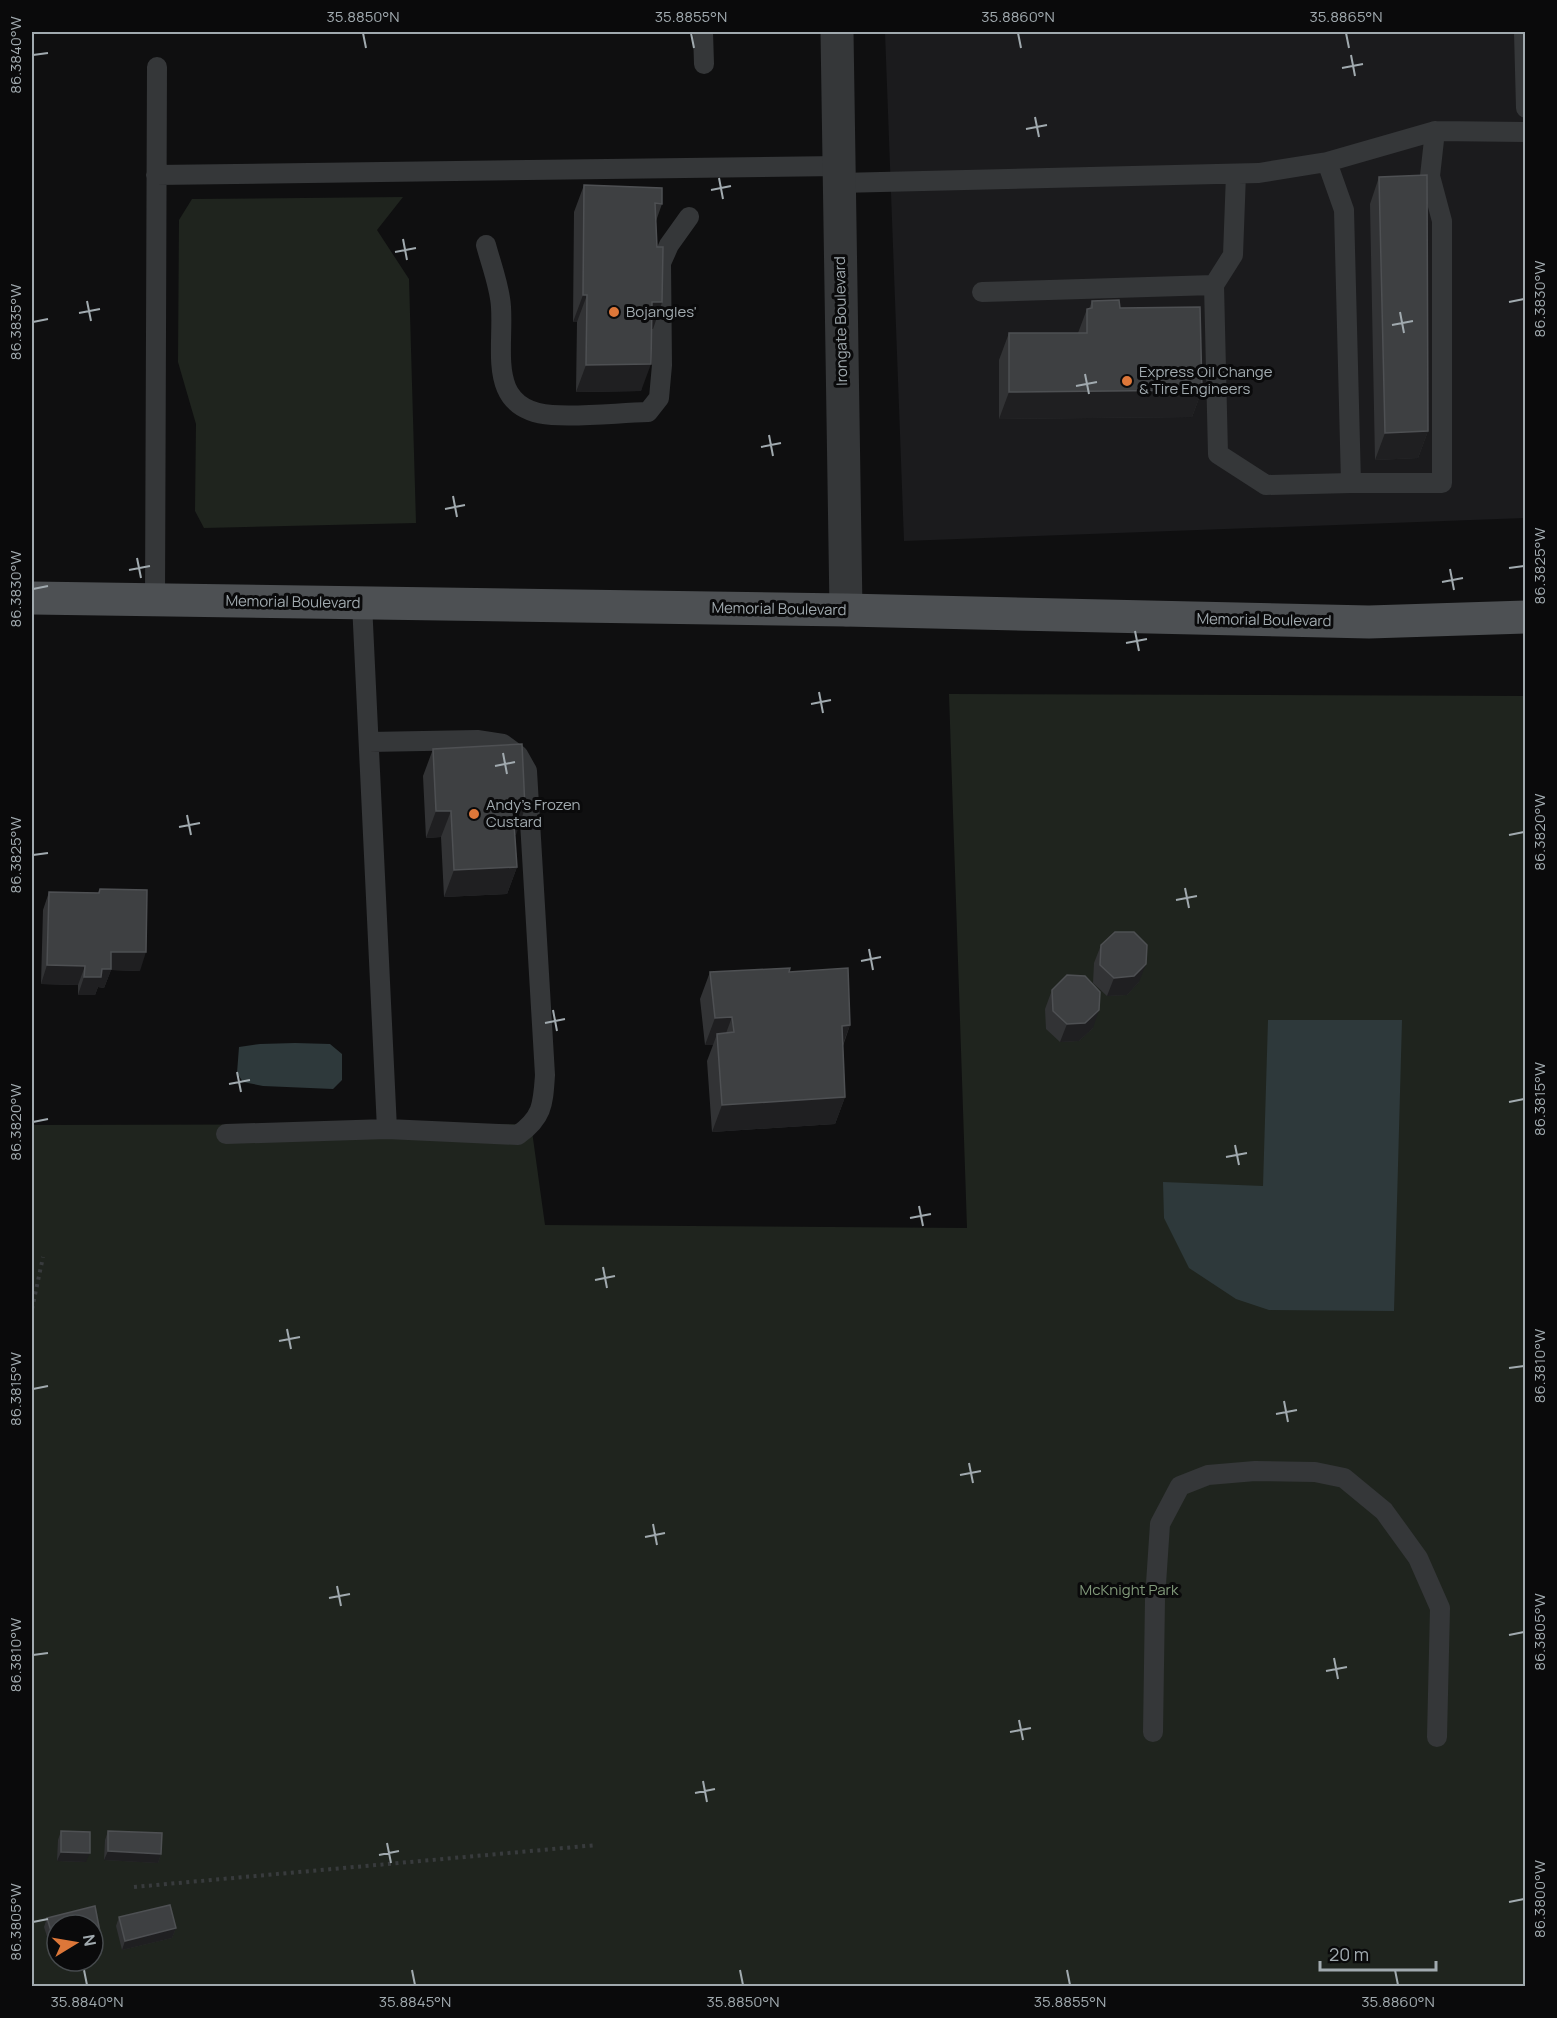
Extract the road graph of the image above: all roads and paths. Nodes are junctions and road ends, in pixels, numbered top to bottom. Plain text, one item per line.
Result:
1 (704, 32) edge
2 (837, 32) edge
3 (1524, 32) edge
4 (704, 64) dead end
5 (157, 67) dead end
6 (1525, 68) edge
7 (1526, 108) edge
8 (1435, 131) junction
9 (1526, 132) edge
10 (1327, 162) junction
11 (1236, 174) junction
12 (839, 175) junction
13 (156, 176) junction
14 (689, 218) dead end
15 (486, 245) dead end
16 (1214, 285) junction
17 (982, 292) dead end
18 (1351, 483) junction
19 (32, 598) edge
20 (155, 600) junction
21 (362, 603) junction
22 (846, 610) junction
23 (1526, 617) edge
24 (369, 742) junction
25 (387, 1130) junction
26 (226, 1134) dead end
27 (43, 1257) dead end
28 (32, 1309) edge
29 (1153, 1732) dead end
30 (1437, 1737) dead end
31 (597, 1845) dead end
32 (134, 1887) dead end

1 - 4 lane
2 - 12 street, Irongate Boulevard
3 - 6 lane
5 - 13 lane
6 - 7 lane
8 - 9 lane
8 - 10 lane
8 - 18 lane
10 - 11 lane
10 - 18 lane
11 - 12 lane
11 - 16 lane
12 - 13 lane
12 - 22 street, Irongate Boulevard
13 - 20 lane
14 - 15 lane
16 - 17 lane
16 - 18 lane
19 - 20 main road, Memorial Boulevard
20 - 21 main road, Memorial Boulevard
21 - 22 main road, Memorial Boulevard
21 - 24 lane
22 - 23 main road, Memorial Boulevard
24 - 25 lane
24 - 25 lane
25 - 26 lane
27 - 28 path
29 - 30 lane
31 - 32 path

